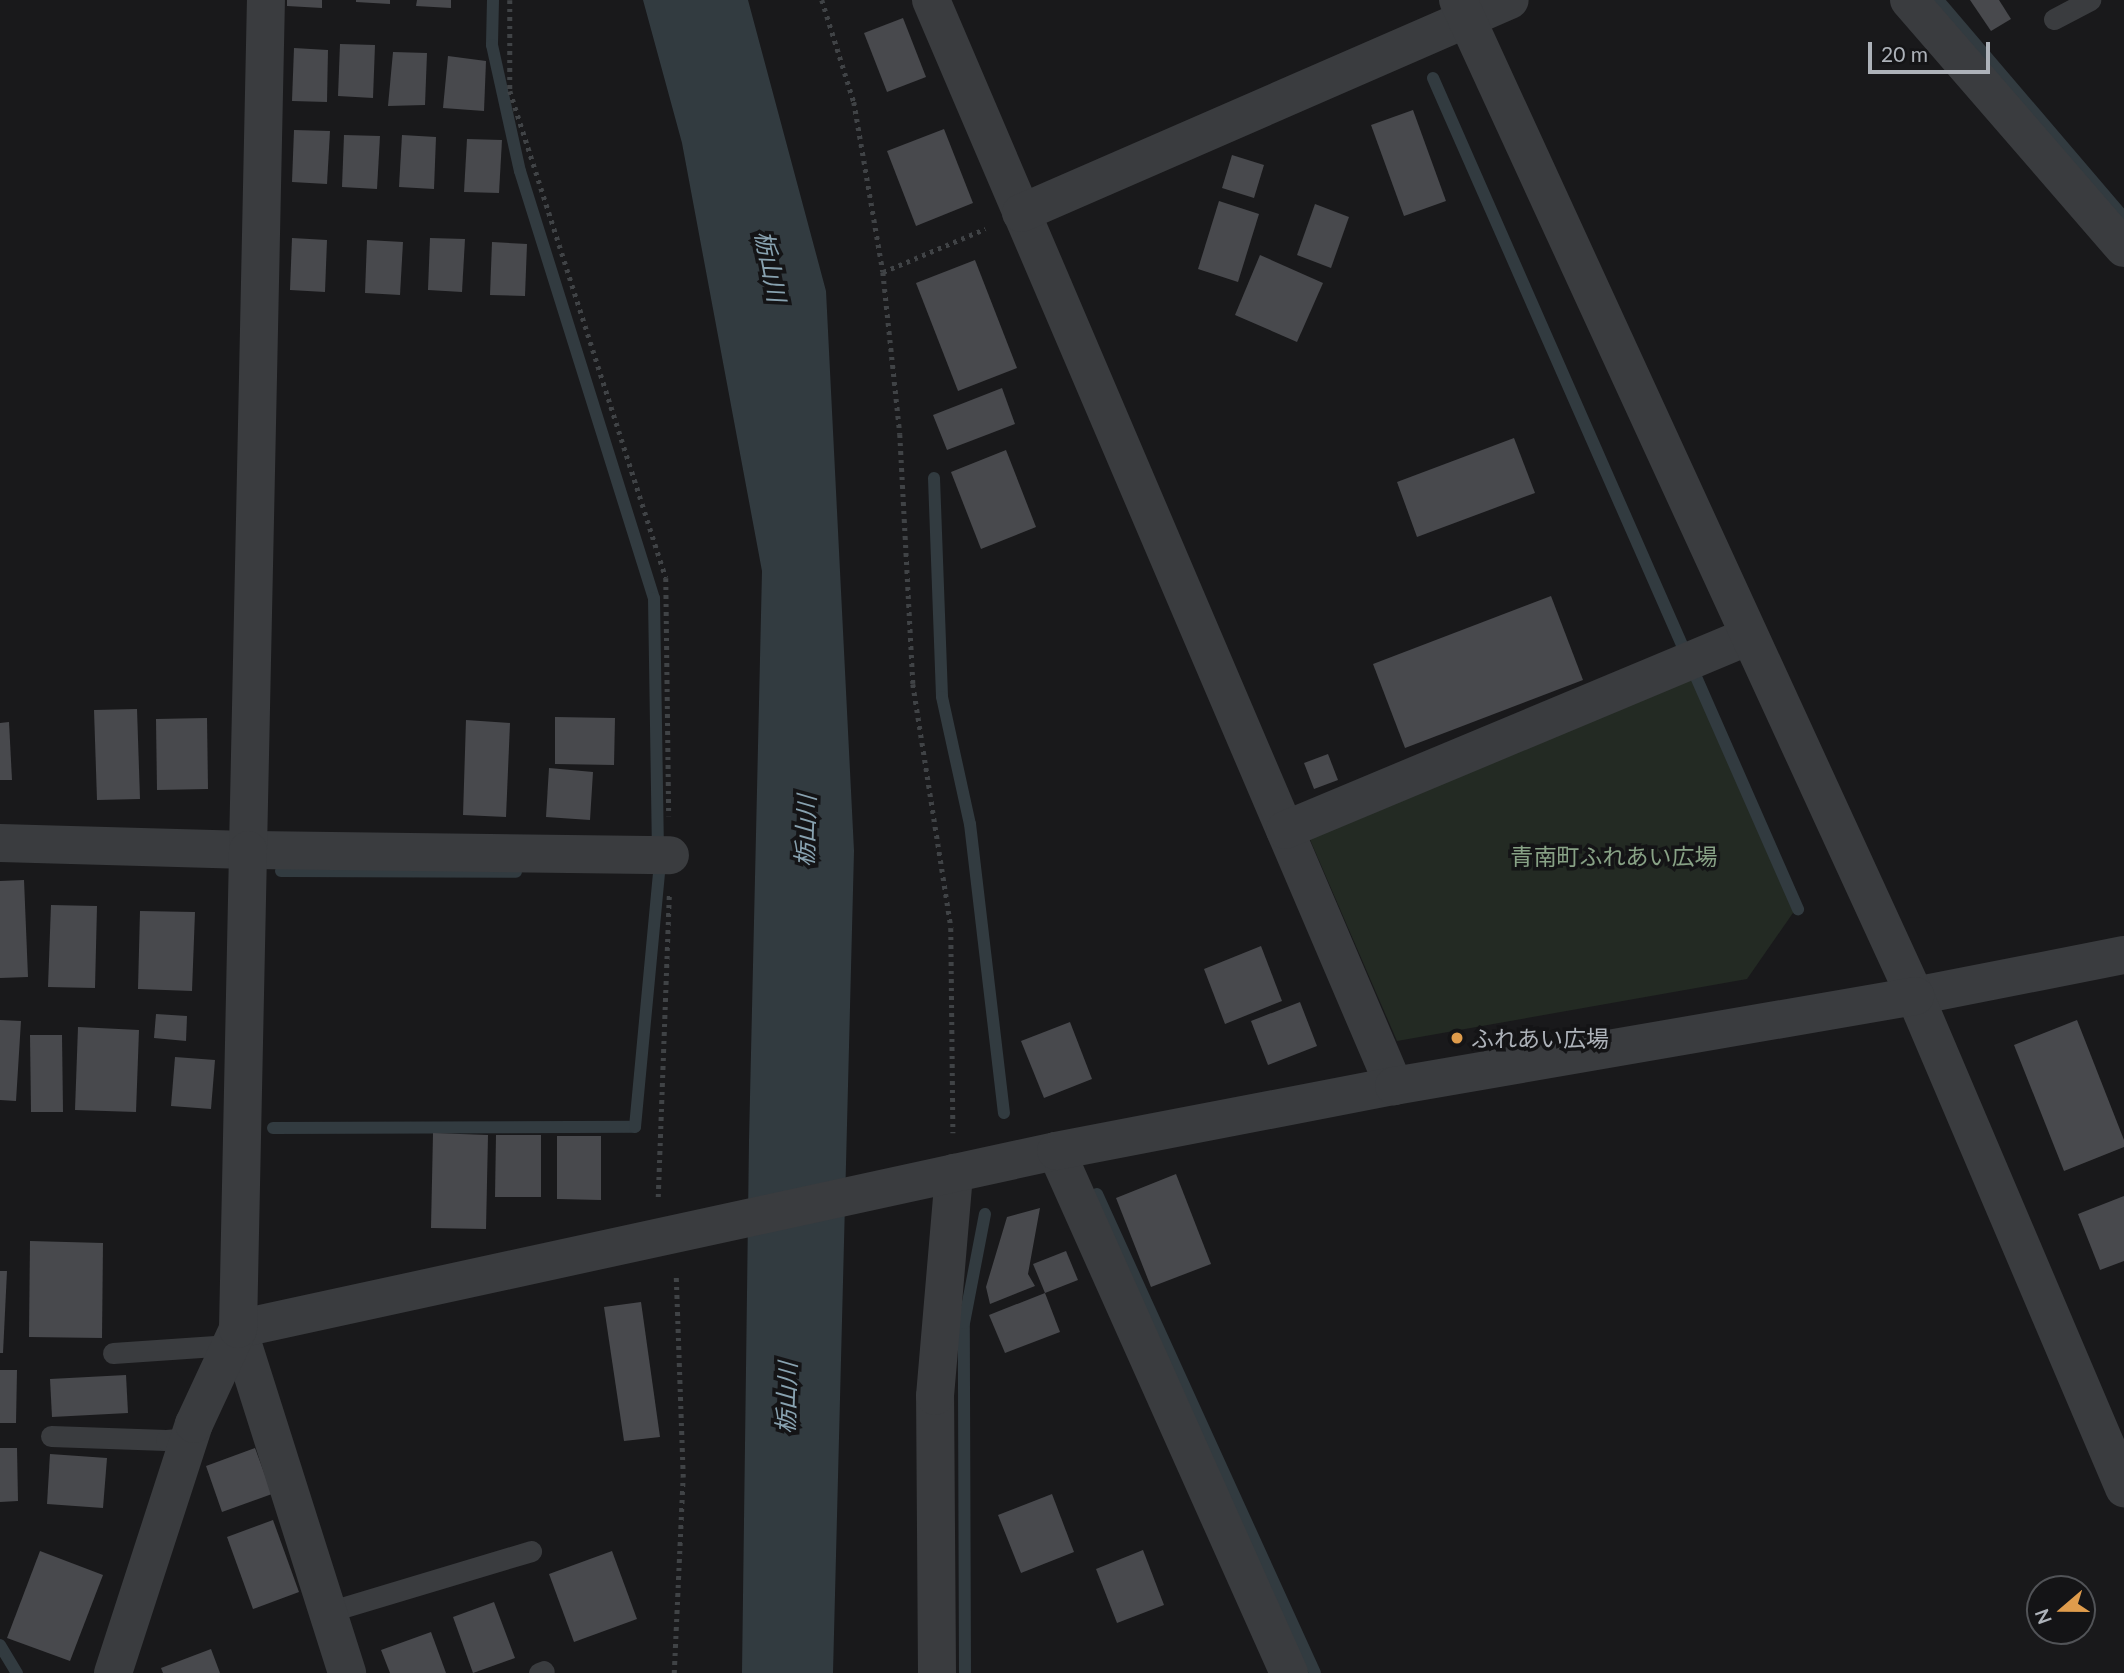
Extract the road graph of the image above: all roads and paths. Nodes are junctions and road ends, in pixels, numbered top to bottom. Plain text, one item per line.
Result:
1 (265, 0) edge
2 (510, 0) edge
3 (822, 0) edge
4 (931, 0) edge
5 (1510, 0) edge
6 (1909, 0) edge
7 (2090, 0) edge
8 (1462, 9) edge
9 (2054, 19) dead end
10 (1021, 213) junction
11 (2124, 248) edge
12 (883, 272) junction
13 (1749, 636) junction
14 (1284, 831) junction
15 (0, 844) edge
16 (248, 850) junction
17 (670, 855) junction
18 (2124, 955) edge
19 (1915, 996) junction
20 (1394, 1086) junction
21 (1056, 1151) junction
22 (942, 1166) junction
23 (671, 1232) junction
24 (234, 1337) junction
25 (113, 1353) dead end
26 (51, 1436) dead end
27 (190, 1438) junction
28 (2124, 1488) edge
29 (531, 1550) dead end
30 (328, 1612) junction
31 (113, 1673) edge
32 (347, 1673) edge
33 (674, 1673) edge
34 (937, 1673) edge
35 (1289, 1673) edge

1 - 16 street
2 - 17 path
3 - 12 path
4 - 10 street
5 - 8 street
6 - 11 street
7 - 9 lane
8 - 10 street
8 - 13 street
10 - 12 path
10 - 14 street
12 - 22 path
13 - 14 street
13 - 19 street
14 - 20 street
15 - 16 street
16 - 17 street
16 - 24 street
17 - 23 path
18 - 19 street
19 - 20 street
19 - 28 street
20 - 21 street
21 - 22 street
21 - 35 street
22 - 23 street
22 - 34 street
23 - 24 street
23 - 33 path
24 - 25 lane
24 - 27 street
24 - 30 street
26 - 27 lane
27 - 31 street
29 - 30 lane
30 - 32 street

